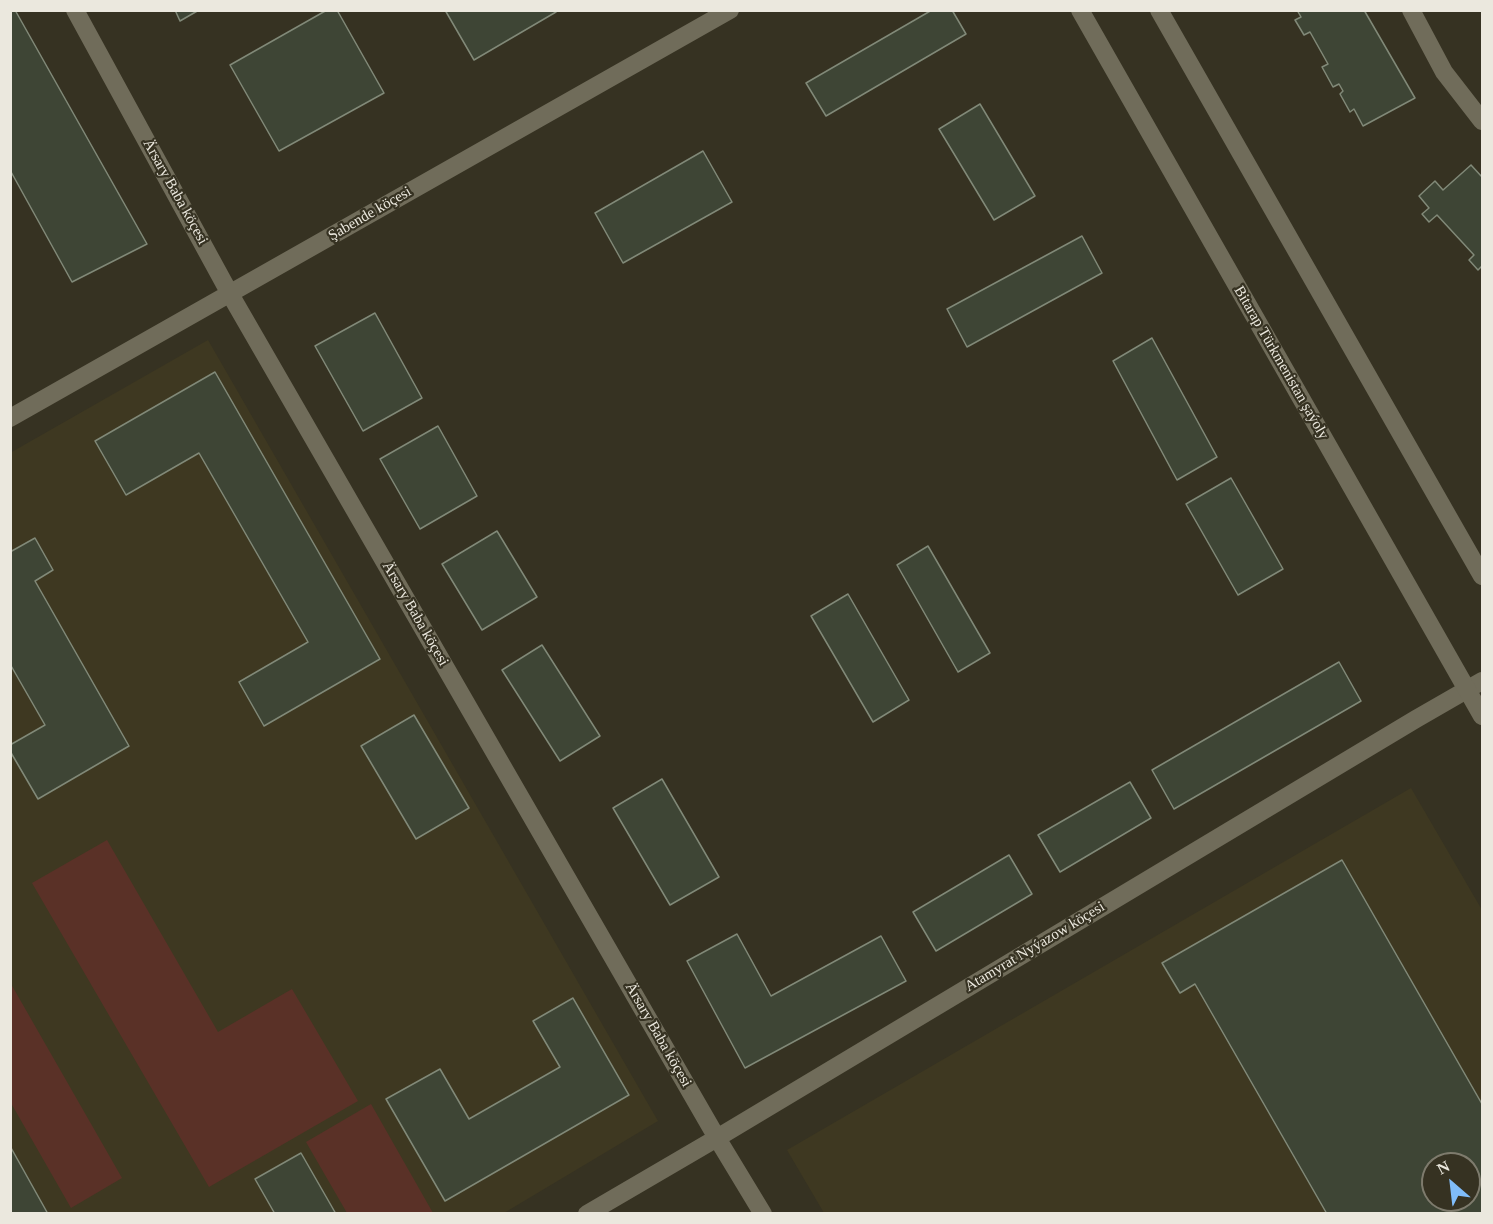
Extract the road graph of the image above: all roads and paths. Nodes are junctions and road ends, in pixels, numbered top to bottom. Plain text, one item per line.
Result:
1 (75, 10) edge
2 (730, 10) edge
3 (1080, 10) edge
4 (1159, 10) edge
5 (1411, 10) edge
6 (1482, 121) edge
7 (230, 294) junction
8 (10, 418) edge
9 (1482, 576) edge
10 (1475, 685) edge
11 (1482, 716) edge
12 (717, 1138) junction
13 (587, 1214) edge
14 (763, 1214) edge

1 - 7 street, Ärsary Baba köçesi
2 - 7 street, Şabende köçesi
3 - 10 street, Bitarap Türkmenistan şaýoly
4 - 9 street
5 - 6 street
7 - 8 street, Şabende köçesi
7 - 12 street, Ärsary Baba köçesi
10 - 11 street, Bitarap Türkmenistan şaýoly
10 - 12 street, Atamyrat Nyýazow köçesi
12 - 13 street, Atamyrat Nyýazow köçesi
12 - 14 street, Ärsary Baba köçesi

